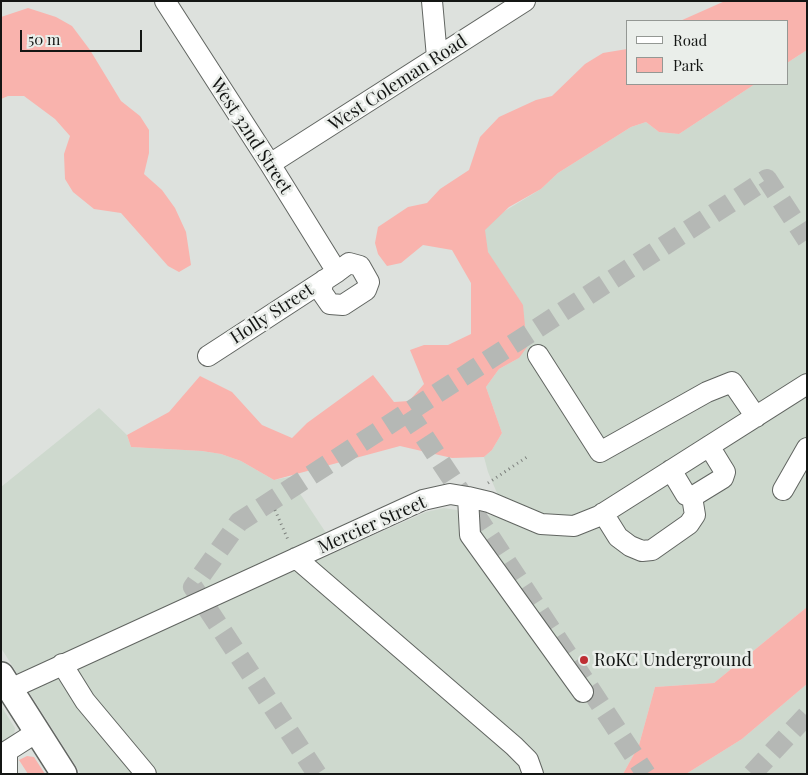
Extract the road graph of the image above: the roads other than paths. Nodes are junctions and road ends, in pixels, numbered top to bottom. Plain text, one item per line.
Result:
1 (165, 1) edge
2 (432, 1) edge
3 (525, 1) edge
4 (437, 57) junction
5 (270, 164) junction
6 (330, 276) joint
7 (538, 355) dead end
8 (208, 356) dead end
9 (807, 384) edge
10 (756, 417) junction
11 (709, 446) junction
12 (807, 448) edge
13 (671, 470) junction
14 (783, 490) dead end
15 (468, 497) junction
16 (692, 498) junction
17 (603, 513) junction
18 (296, 558) junction
19 (62, 664) junction
20 (6, 682) edge
21 (583, 692) dead end
22 (37, 732) junction
23 (4, 753) edge
24 (7, 774) edge
25 (64, 774) edge
26 (146, 774) edge
27 (533, 774) edge

1 - 5 street, West 32nd Street
2 - 4 street
3 - 4 street, West Coleman Road
4 - 5 street, West Coleman Road
5 - 6 street, West 32nd Street
6 - 8 street, Holly Street
7 - 10 street
9 - 10 street, Mercier Street
10 - 11 street, Mercier Street
11 - 13 street, Mercier Street
11 - 16 street
12 - 14 street
13 - 16 street
13 - 17 street, Mercier Street
15 - 17 street, Mercier Street
15 - 18 street, Mercier Street
15 - 21 street
16 - 17 street
18 - 19 street, Mercier Street
18 - 27 street
19 - 20 street, Mercier Street
19 - 26 street
20 - 22 main road
22 - 23 street
22 - 25 main road
23 - 24 street

